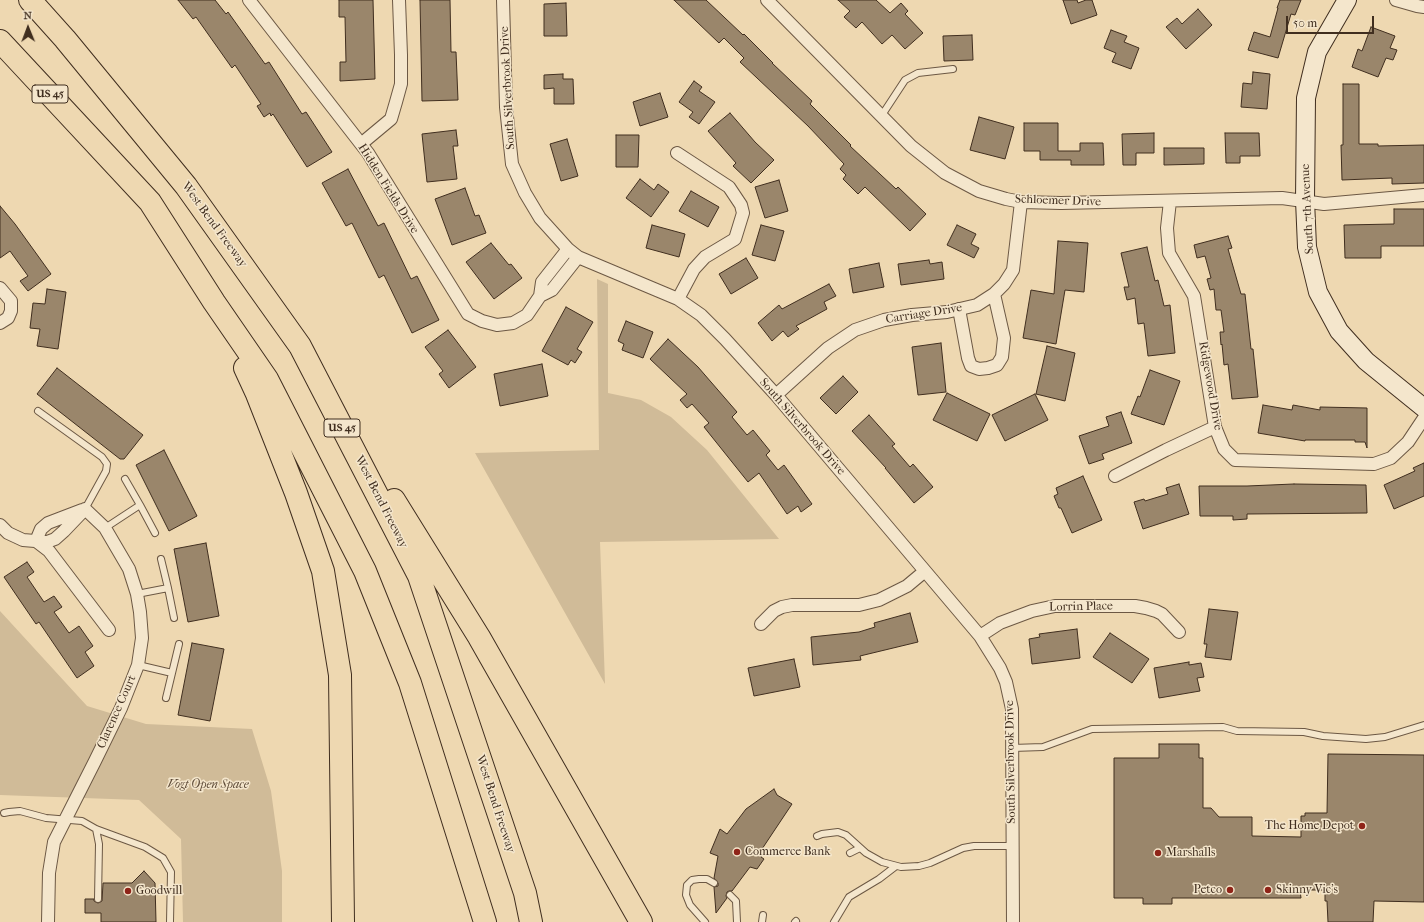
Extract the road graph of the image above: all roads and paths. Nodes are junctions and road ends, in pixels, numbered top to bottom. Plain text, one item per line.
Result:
1 (30, 0) edge
2 (249, 0) edge
3 (399, 0) edge
4 (503, 0) edge
5 (767, 0) edge
6 (1347, 0) edge
7 (1396, 0) edge
8 (1424, 7) edge
9 (0, 41) edge
10 (953, 69) dead end
11 (882, 115) junction
12 (361, 144) junction
13 (677, 153) dead end
14 (1424, 195) edge
15 (1305, 200) junction
16 (1170, 201) junction
17 (1021, 202) junction
18 (568, 249) junction
19 (578, 257) junction
20 (0, 288) edge
21 (994, 294) junction
22 (540, 296) junction
23 (678, 299) junction
24 (214, 302) junction
25 (959, 309) junction
26 (0, 323) edge
27 (300, 346) junction
28 (776, 395) junction
29 (1424, 408) edge
30 (38, 411) dead end
31 (1424, 418) edge
32 (1215, 427) junction
33 (1115, 476) dead end
34 (125, 479) dead end
35 (140, 505) junction
36 (85, 509) junction
37 (0, 525) edge
38 (105, 528) junction
39 (155, 533) dead end
40 (36, 541) junction
41 (161, 560) dead end
42 (925, 570) junction
43 (168, 588) junction
44 (137, 594) junction
45 (174, 618) dead end
46 (761, 624) dead end
47 (109, 630) dead end
48 (1179, 632) dead end
49 (980, 636) junction
50 (179, 644) dead end
51 (138, 665) junction
52 (172, 673) junction
53 (166, 698) dead end
54 (1424, 725) edge
55 (1012, 748) junction
56 (4, 813) dead end
57 (64, 820) junction
58 (96, 829) junction
59 (817, 836) dead end
60 (1013, 846) junction
61 (860, 848) junction
62 (850, 853) dead end
63 (896, 866) junction
64 (714, 883) dead end
65 (730, 895) dead end
66 (98, 899) dead end
67 (763, 915) dead end
68 (48, 922) edge
69 (170, 922) edge
70 (343, 922) edge
71 (485, 922) edge
72 (531, 922) edge
73 (641, 922) edge
74 (706, 922) edge
75 (737, 922) edge
76 (762, 922) edge
77 (834, 922) edge
78 (1013, 922) edge

1 - 27 highway, West Bend Freeway / US 45
2 - 12 street, Hidden Fields Drive
3 - 12 street
4 - 18 street, South Silverbrook Drive
5 - 11 street, Schloemer Drive
6 - 15 street, South 7th Avenue
7 - 8 street
9 - 24 highway, US 45
10 - 11 lane
11 - 17 street, Schloemer Drive
12 - 22 street, Hidden Fields Drive
13 - 23 street
14 - 15 street, Schloemer Drive
15 - 16 street, Schloemer Drive
15 - 29 street, South 7th Avenue
16 - 17 street, Schloemer Drive
16 - 32 street, Ridgewood Drive
17 - 21 street, Carriage Drive
18 - 19 street, South Silverbrook Drive
18 - 22 street, Hidden Fields Drive
19 - 22 street, Hidden Fields Drive
19 - 23 street, South Silverbrook Drive
20 - 26 street
21 - 25 street, Carriage Drive
21 - 25 street
23 - 28 street, South Silverbrook Drive
24 - 70 highway
24 - 71 highway, US 45
25 - 28 street, Carriage Drive
27 - 72 highway, West Bend Freeway / US 45
27 - 73 highway
28 - 42 street, South Silverbrook Drive
30 - 36 lane
31 - 32 street, Ridgewood Drive
32 - 33 street
34 - 35 lane
35 - 38 lane
35 - 39 lane
36 - 38 street, Clarence Court
36 - 40 street
36 - 40 street
37 - 40 street
38 - 44 street, Clarence Court
40 - 47 street
41 - 43 lane
42 - 46 street
42 - 49 street, South Silverbrook Drive
43 - 44 lane
43 - 45 lane
44 - 51 street, Clarence Court
48 - 49 street, Lorrin Place
49 - 55 street, South Silverbrook Drive
50 - 52 lane
51 - 52 lane
51 - 57 street, Clarence Court
52 - 53 lane
54 - 55 lane
55 - 60 street, South Silverbrook Drive
56 - 57 lane
57 - 58 lane
57 - 68 street, Clarence Court
58 - 66 lane
58 - 69 lane
59 - 61 lane
60 - 63 lane
60 - 78 street, South Silverbrook Drive
61 - 62 lane
61 - 63 lane
63 - 77 lane
64 - 74 lane
65 - 75 lane
67 - 76 lane

